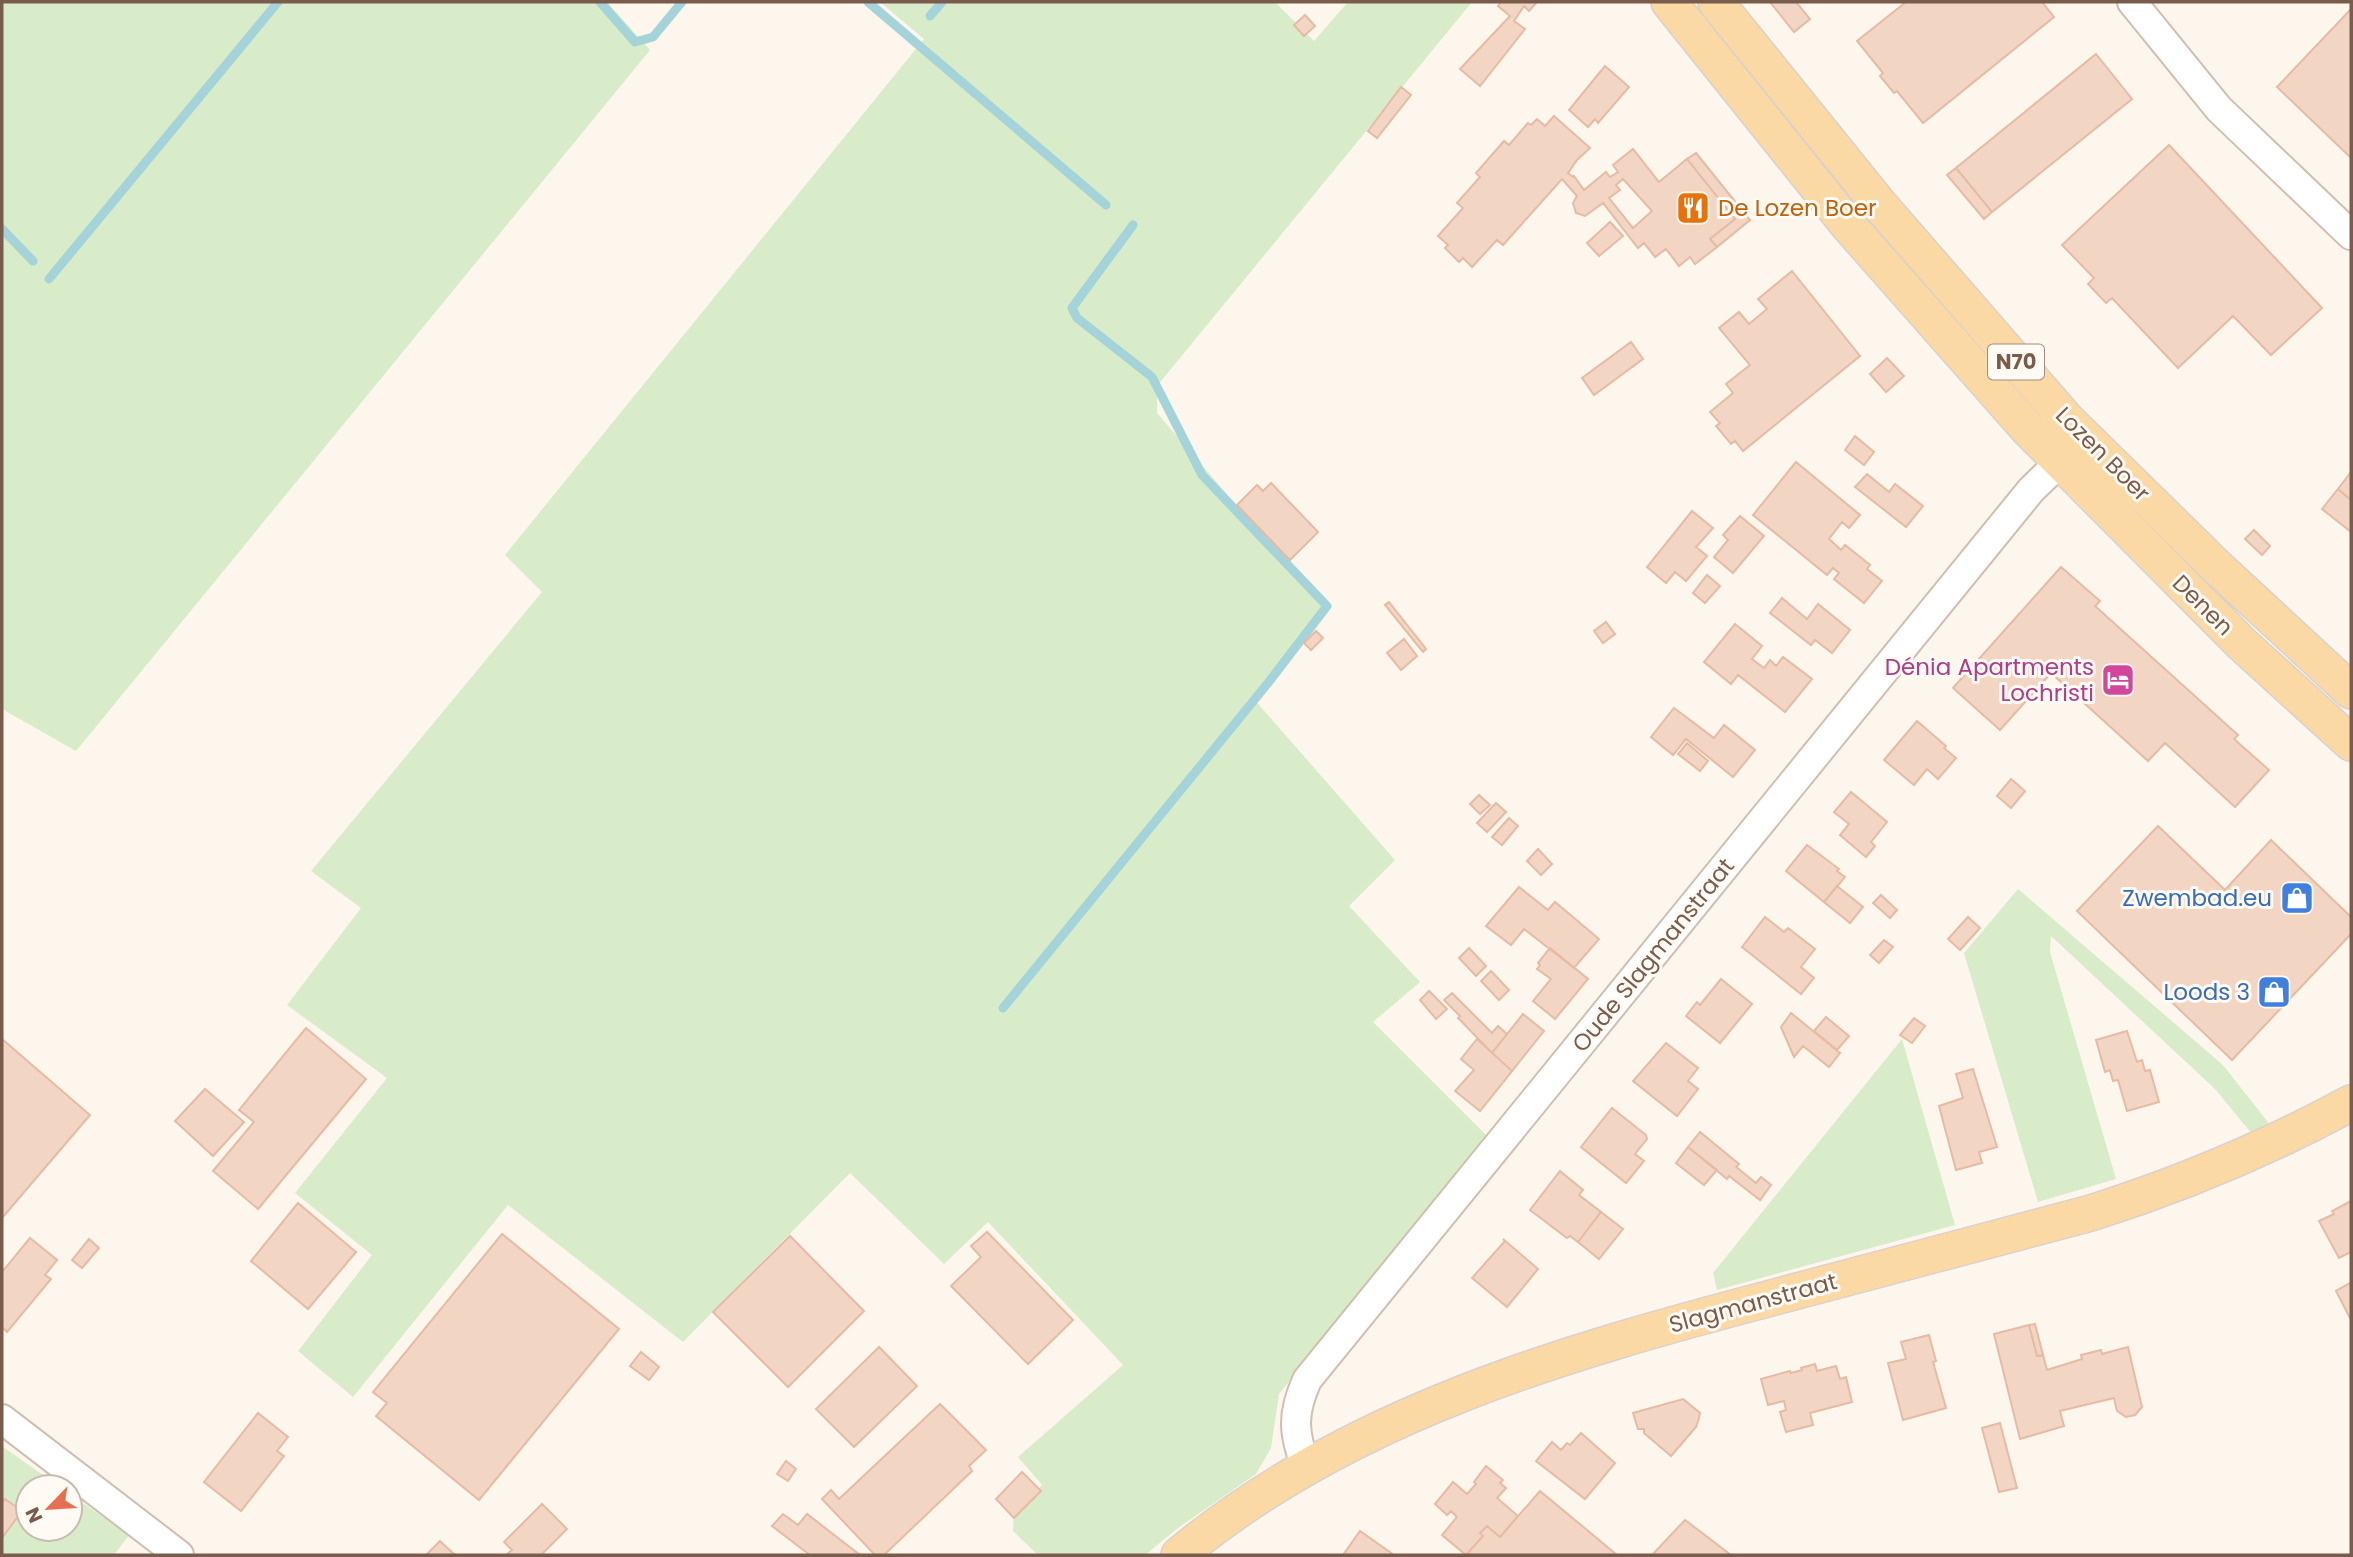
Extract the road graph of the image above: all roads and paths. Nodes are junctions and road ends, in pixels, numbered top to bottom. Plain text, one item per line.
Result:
1 (1669, 2) edge
2 (1716, 2) edge
3 (2132, 2) edge
4 (2351, 235) edge
5 (2060, 462) junction
6 (2351, 691) edge
7 (2351, 743) edge
8 (2351, 1103) edge
9 (2, 1419) edge
10 (1306, 1467) junction
11 (179, 1555) edge
12 (1179, 1555) edge

1 - 5 main road, Lozen Boer / N70
2 - 6 main road, Lozen Boer / N70
3 - 4 street
5 - 7 main road, Denen / N70
5 - 10 street, Oude Slagmanstraat
8 - 10 main road, Slagmanstraat
9 - 11 street
10 - 12 main road, Slagmanstraat

